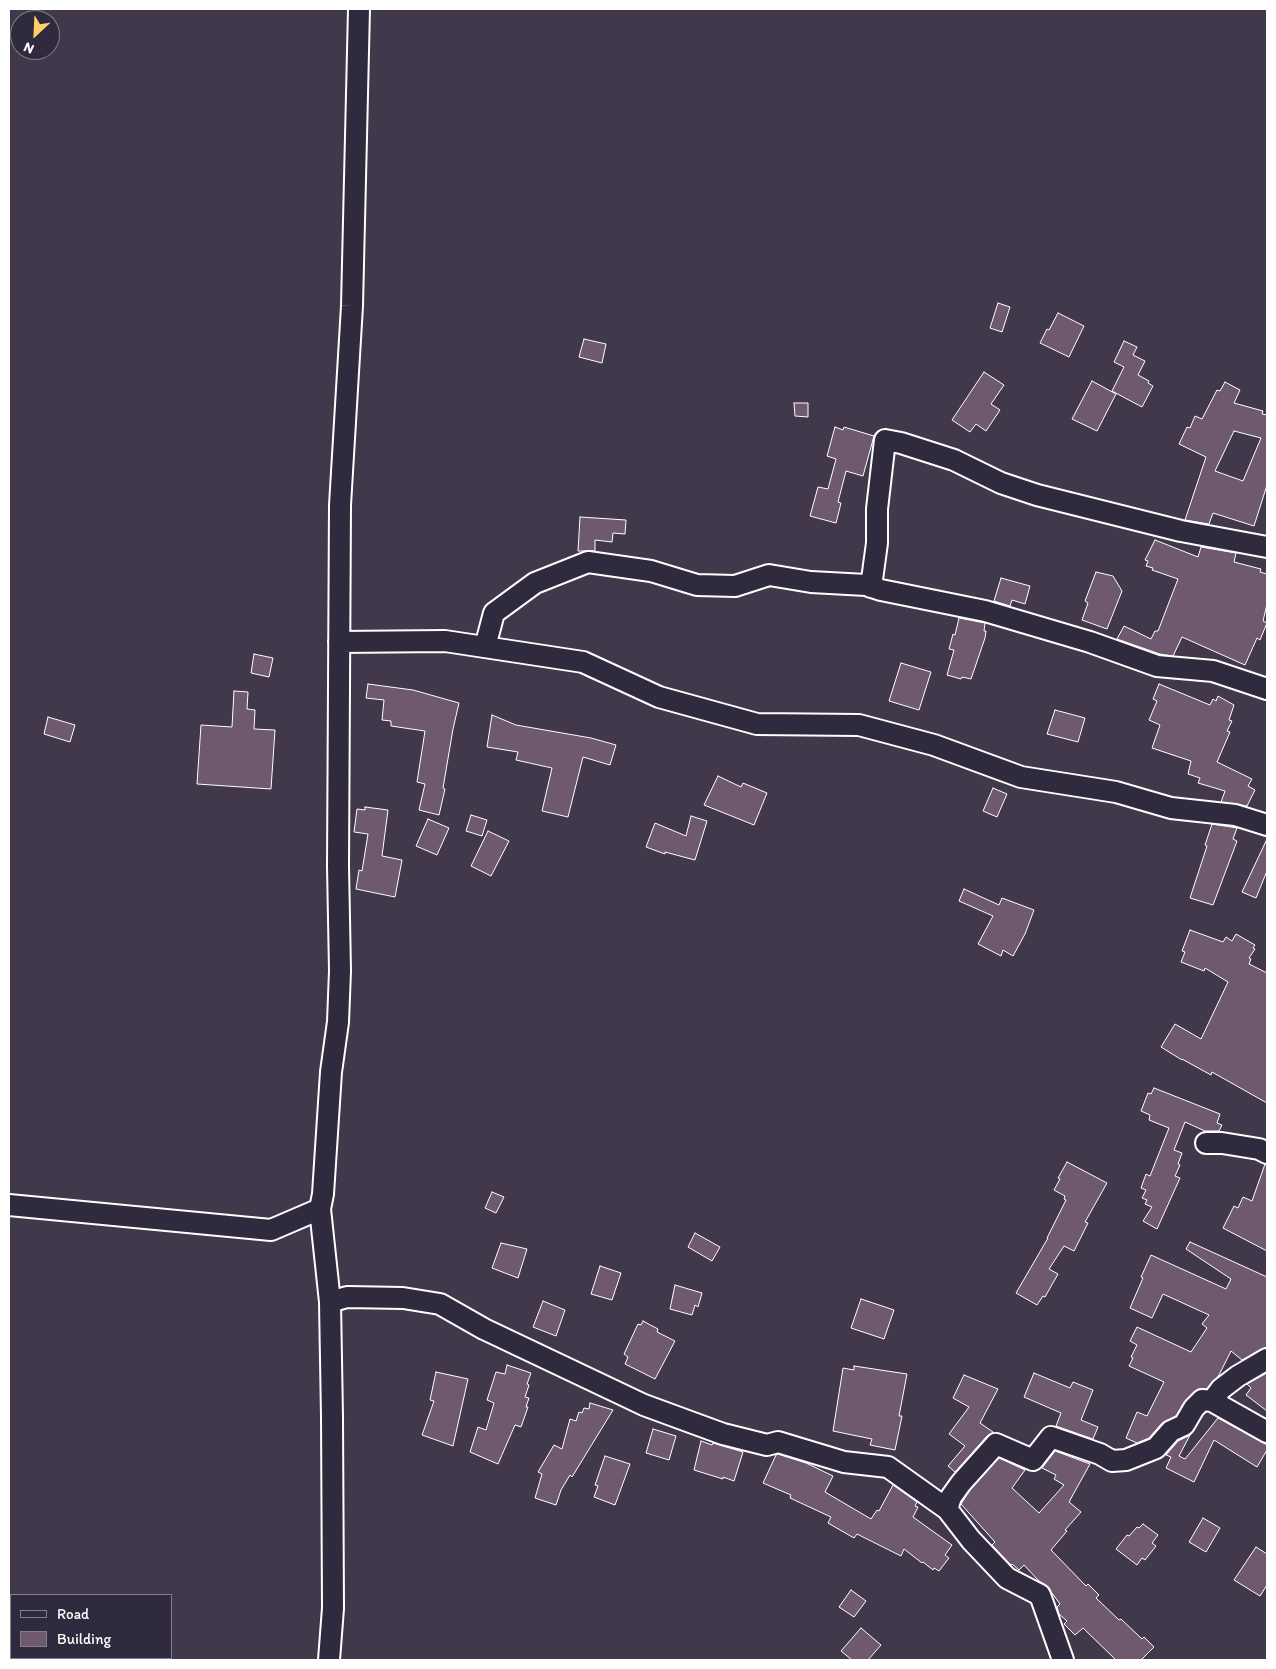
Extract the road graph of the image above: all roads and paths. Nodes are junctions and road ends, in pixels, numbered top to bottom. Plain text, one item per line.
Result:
1 (359, 9) edge
2 (1267, 547) edge
3 (871, 587) junction
4 (339, 642) junction
5 (485, 647) junction
6 (1267, 689) edge
7 (1267, 825) edge
8 (1206, 1143) dead end
9 (1267, 1153) edge
10 (9, 1205) edge
11 (320, 1209) junction
12 (330, 1302) junction
13 (1267, 1359) edge
14 (1212, 1400) junction
15 (1267, 1432) edge
16 (947, 1508) junction
17 (329, 1660) edge
18 (1063, 1660) edge

1 - 4 street
2 - 3 street
3 - 5 street
3 - 6 street
4 - 5 street
4 - 11 street
5 - 7 street
8 - 9 street
10 - 11 street
11 - 12 street
12 - 16 street
12 - 17 street
13 - 14 street
14 - 15 street
14 - 16 street
16 - 18 street

